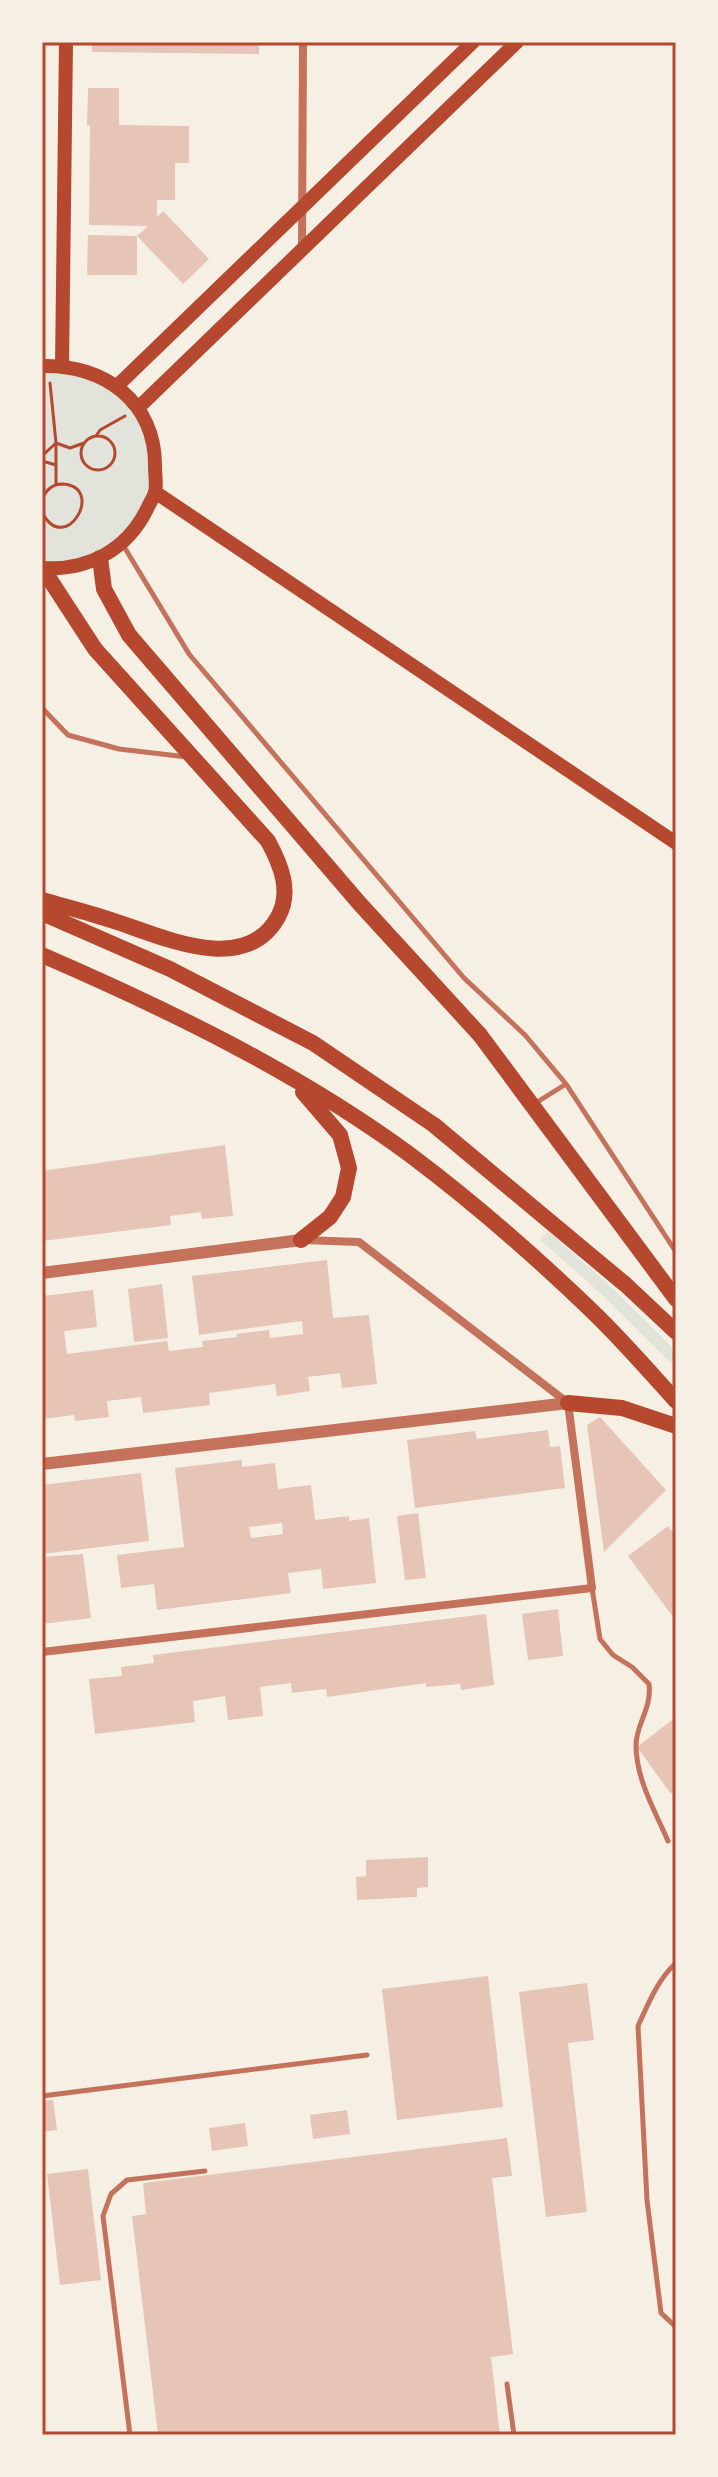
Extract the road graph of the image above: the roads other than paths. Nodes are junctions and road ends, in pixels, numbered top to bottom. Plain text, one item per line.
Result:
1 (66, 42) edge
2 (303, 42) edge
3 (473, 42) edge
4 (517, 42) edge
5 (301, 209) junction
6 (302, 250) junction
7 (42, 366) edge
8 (62, 366) junction
9 (117, 386) junction
10 (131, 412) junction
11 (155, 492) junction
12 (122, 543) junction
13 (100, 558) junction
14 (42, 569) edge
15 (42, 708) edge
16 (192, 758) junction
17 (676, 843) edge
18 (42, 900) edge
19 (42, 913) edge
20 (42, 955) edge
21 (289, 1076) junction
22 (566, 1084) junction
23 (533, 1104) junction
24 (301, 1240) junction
25 (676, 1252) edge
26 (42, 1273) edge
27 (676, 1299) edge
28 (676, 1332) edge
29 (676, 1401) edge
30 (568, 1403) junction
31 (676, 1426) edge
32 (42, 1464) edge
33 (592, 1588) junction
34 (42, 1652) edge
35 (668, 1841) dead end
36 (676, 1963) edge
37 (367, 2055) dead end
38 (42, 2096) edge
39 (205, 2171) dead end
40 (676, 2327) edge
41 (507, 2384) dead end
42 (130, 2435) edge
43 (514, 2435) edge

1 - 8 main road
2 - 5 street
3 - 5 main road
4 - 6 main road
5 - 6 street
5 - 9 main road
6 - 10 main road
7 - 8 main road
8 - 9 main road
9 - 10 main road
10 - 11 main road
11 - 12 main road
11 - 17 main road
12 - 13 main road
12 - 22 lane
13 - 14 main road
13 - 23 highway
14 - 16 highway
15 - 16 lane
16 - 18 highway
19 - 28 highway
20 - 21 highway
21 - 24 highway
21 - 29 highway
22 - 23 lane
22 - 25 lane
23 - 27 highway
24 - 26 street
24 - 30 street
30 - 31 highway
30 - 32 street
30 - 33 street
33 - 34 street
33 - 35 lane
36 - 40 lane
37 - 38 lane
39 - 42 lane
41 - 43 lane

